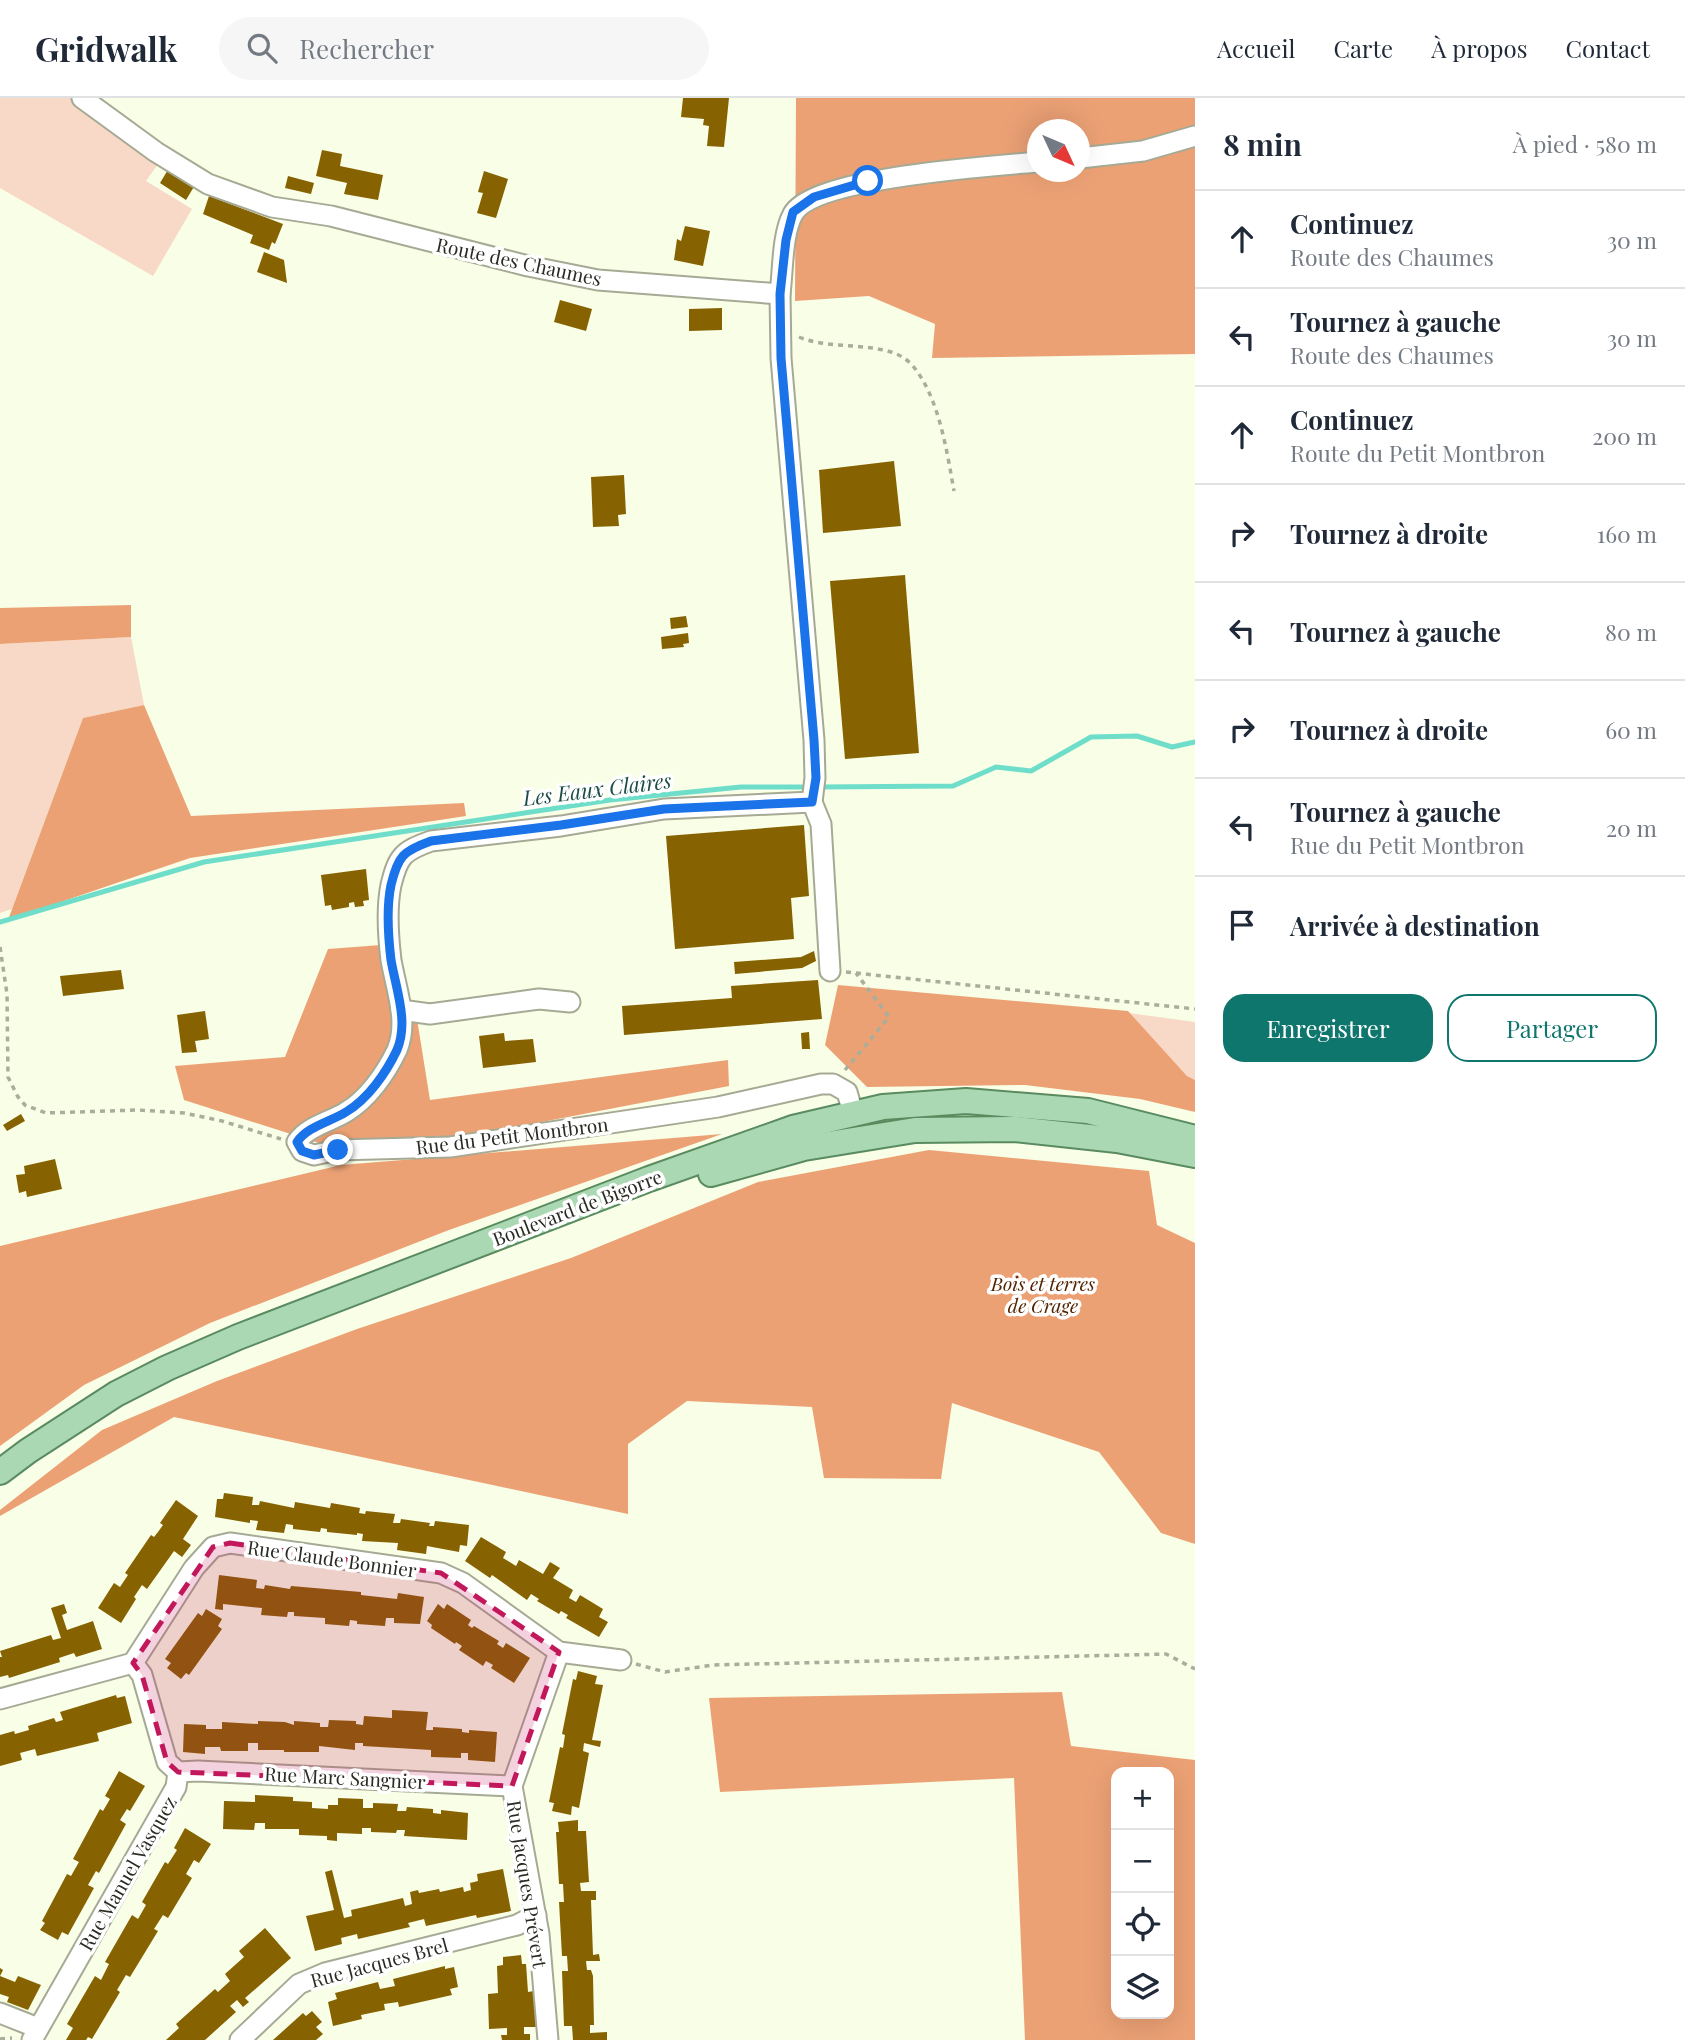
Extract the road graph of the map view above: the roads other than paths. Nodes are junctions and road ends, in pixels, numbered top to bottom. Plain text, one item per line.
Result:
1 (82, 98) edge
2 (1195, 136) edge
3 (1090, 157) edge
4 (1027, 163) edge
5 (780, 294) junction
6 (814, 792) junction
7 (830, 971) road end
8 (570, 1002) dead end
9 (401, 1010) junction
10 (853, 1113) junction
11 (1195, 1138) edge
12 (1195, 1155) edge
13 (0, 1472) edge
14 (0, 1489) edge
15 (559, 1652) junction
16 (621, 1660) road end
17 (132, 1663) junction
18 (0, 1699) edge
19 (178, 1772) junction
20 (512, 1786) junction
21 (536, 1916) junction
22 (0, 2013) edge
23 (35, 2034) edge
24 (240, 2040) edge
25 (548, 2040) edge

1 - 5 street, Route des Chaumes
2 - 3 street
4 - 5 street
5 - 6 street
6 - 7 street
6 - 9 street
8 - 9 street
9 - 10 street, Rue du Petit Montbron
10 - 11 main road, Boulevard de Bigorre
10 - 13 main road, Boulevard de Bigorre
12 - 14 main road, Boulevard de Bigorre
15 - 16 street, Rue Claude Bonnier
15 - 17 street, Rue Claude Bonnier
15 - 20 street, Rue Jacques Prévert
17 - 18 street
17 - 19 street, Rue Manuel Vasquez
19 - 20 street, Rue Marc Sangnier
19 - 23 street, Rue Manuel Vasquez
20 - 21 street, Rue Jacques Prévert
21 - 24 street, Rue Jacques Brel
21 - 25 street, Rue Jacques Prévert
22 - 23 street

